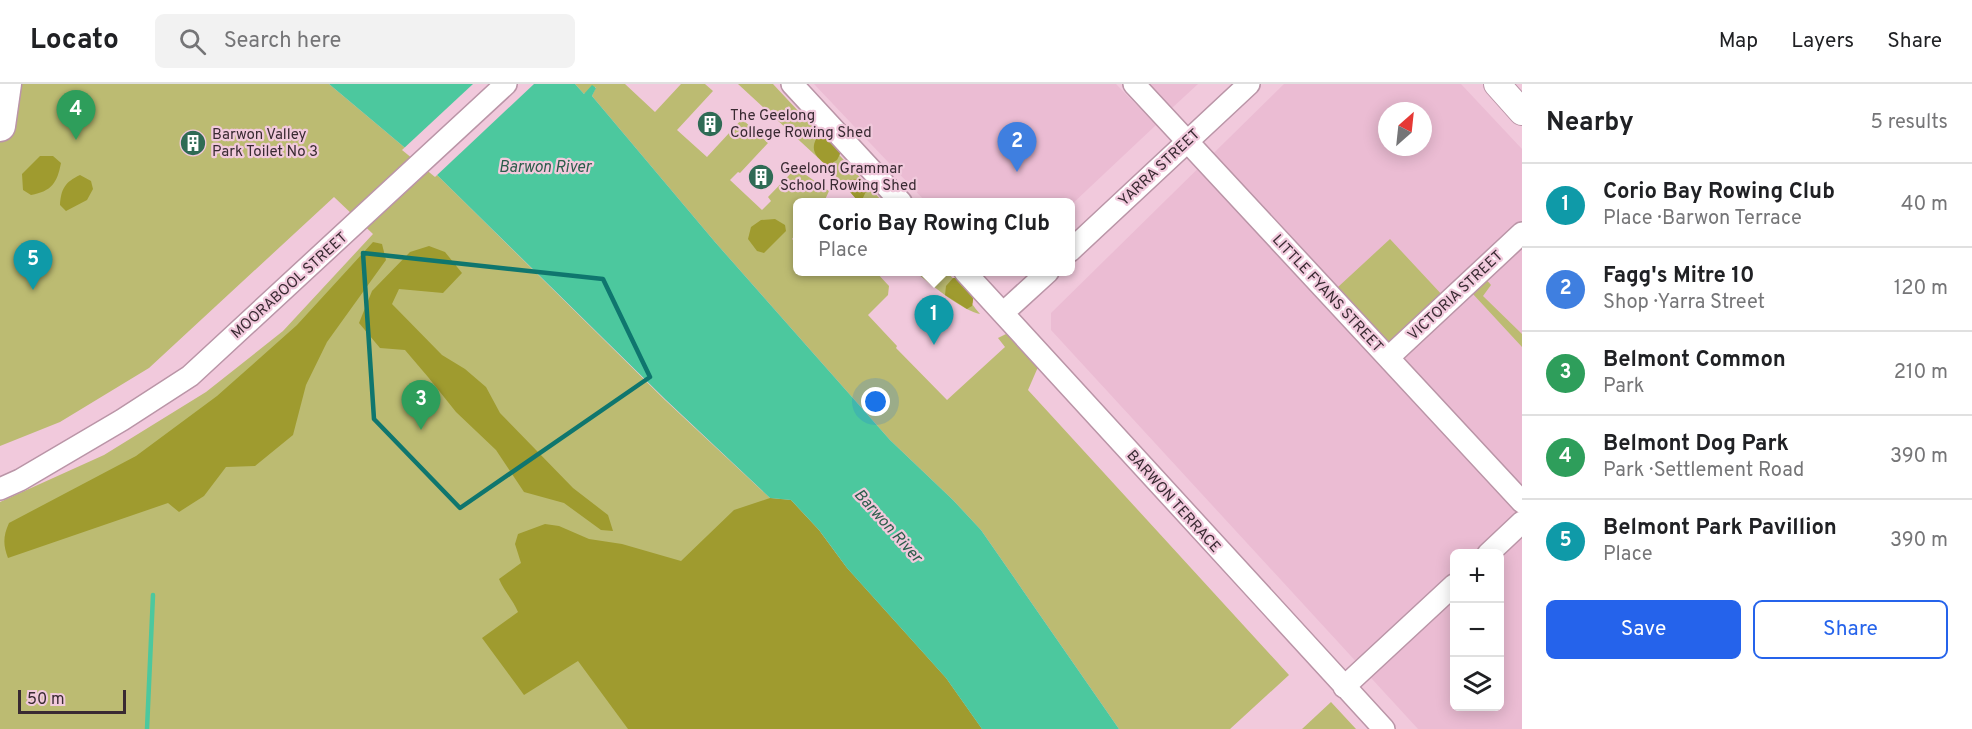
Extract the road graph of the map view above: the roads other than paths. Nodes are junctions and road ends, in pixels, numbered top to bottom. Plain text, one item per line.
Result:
1 (6, 84) edge
2 (506, 84) edge
3 (792, 84) edge
4 (1134, 84) edge
5 (1249, 84) edge
6 (1497, 84) edge
7 (1521, 110) edge
8 (0, 126) edge
9 (1188, 141) junction
10 (897, 198) edge
11 (1522, 233) edge
12 (1075, 247) edge
13 (969, 276) edge
14 (1044, 276) edge
15 (1003, 313) junction
16 (1389, 357) junction
17 (53, 460) junction
18 (0, 478) edge
19 (0, 489) edge
20 (1522, 502) edge
21 (1522, 522) edge
22 (1493, 549) edge
23 (1450, 590) edge
24 (1344, 687) junction
25 (1384, 729) edge

1 - 8 highway
2 - 17 street, MOORABOOL STREET
3 - 10 street
4 - 9 street, LITTLE FYANS STREET
5 - 9 street, YARRA STREET
6 - 7 main road
9 - 12 street, YARRA STREET
9 - 16 street, LITTLE FYANS STREET
11 - 16 street, VICTORIA STREET
13 - 15 street, BARWON TERRACE
14 - 15 street
15 - 24 street, BARWON TERRACE
16 - 20 street, LITTLE FYANS STREET
17 - 18 street, MOORABOOL STREET
17 - 19 street, MOORABOOL STREET
21 - 22 street
23 - 24 street
24 - 25 street, BARWON TERRACE

